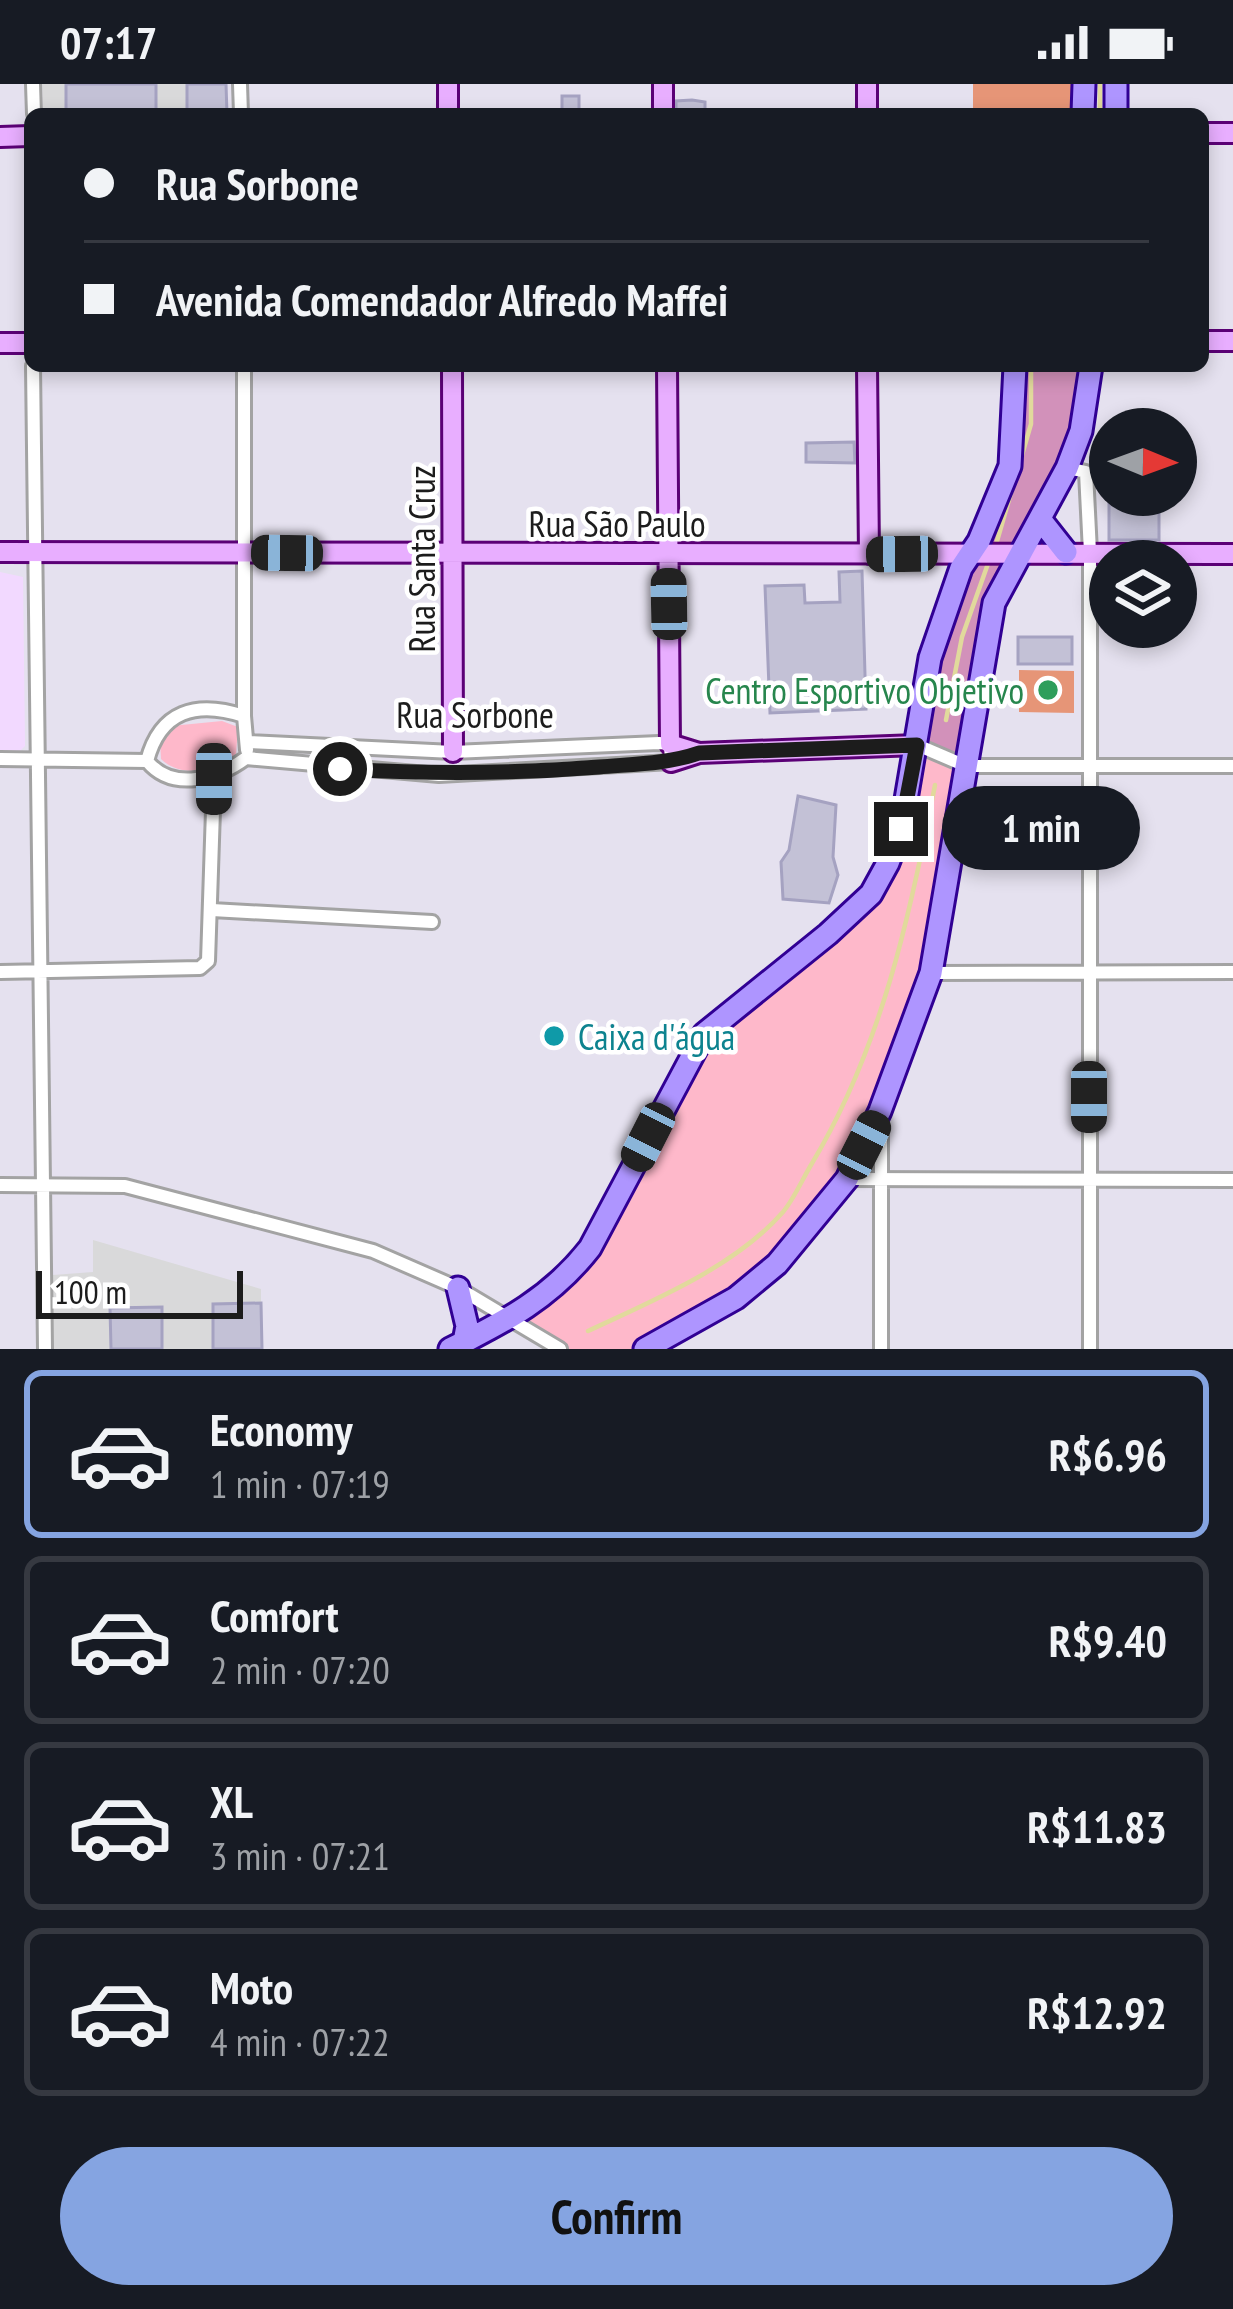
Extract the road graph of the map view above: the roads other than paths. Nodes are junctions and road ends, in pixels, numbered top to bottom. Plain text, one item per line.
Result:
1 (33, 372) edge
2 (244, 372) edge
3 (452, 372) edge
4 (667, 372) edge
5 (867, 372) edge
6 (1016, 372) edge
7 (1090, 372) edge
8 (1067, 468) junction
9 (1040, 519) junction
10 (1089, 540) edge
11 (0, 552) edge
12 (35, 552) junction
13 (245, 552) junction
14 (1066, 552) junction
15 (1089, 552) edge
16 (1197, 553) edge
17 (869, 554) junction
18 (972, 554) junction
19 (1011, 554) junction
20 (1233, 554) edge
21 (455, 556) junction
22 (668, 557) junction
23 (1090, 648) edge
24 (244, 716) junction
25 (249, 742) junction
26 (917, 745) junction
27 (340, 746) junction
28 (453, 752) junction
29 (670, 753) junction
30 (246, 758) junction
31 (0, 759) edge
32 (38, 759) junction
33 (147, 760) junction
34 (966, 766) junction
35 (1089, 766) junction
36 (1233, 766) edge
37 (340, 769) junction
38 (214, 779) junction
39 (212, 910) junction
40 (431, 922) dead end
41 (0, 972) edge
42 (41, 972) junction
43 (1233, 972) edge
44 (931, 973) junction
45 (1089, 974) junction
46 (880, 1112) junction
47 (847, 1179) junction
48 (1089, 1179) junction
49 (1233, 1180) edge
50 (882, 1182) junction
51 (0, 1185) edge
52 (43, 1185) junction
53 (458, 1288) junction
54 (509, 1319) junction
55 (457, 1346) edge
56 (655, 1346) edge
57 (45, 1349) edge
58 (560, 1349) edge
59 (881, 1349) edge
60 (1090, 1349) edge

1 - 12 street
2 - 13 street
3 - 21 street, Rua Santa Cruz
4 - 22 street
5 - 17 street
6 - 18 main road
7 - 8 main road
8 - 9 main road
8 - 10 street
9 - 14 main road
9 - 19 main road
11 - 12 street, Rua São Paulo
12 - 13 street, Rua São Paulo
12 - 32 street
13 - 21 street, Rua São Paulo
13 - 24 street
14 - 15 street, Rua São Paulo
14 - 19 street, Rua São Paulo
16 - 20 street, Rua São Paulo
17 - 18 street, Rua São Paulo
17 - 22 street, Rua São Paulo
18 - 19 street, Rua São Paulo
18 - 26 main road
19 - 34 main road
21 - 22 street, Rua São Paulo
21 - 28 street, Rua Santa Cruz
22 - 29 street
23 - 35 street
24 - 25 street
24 - 33 street
25 - 27 street, Rua Sorbone
25 - 30 street
26 - 29 street, Rua Sorbone
26 - 34 street, Rua Sorbone
26 - 54 main road
27 - 28 street, Rua Sorbone
27 - 37 street
28 - 29 street, Rua Sorbone
29 - 37 street, Rua Sorbone
30 - 37 street, Rua Sorbone
30 - 38 street
31 - 32 street
32 - 33 street
32 - 42 street
33 - 38 street
34 - 35 street
34 - 44 main road
35 - 36 street
35 - 45 street
38 - 39 street
39 - 40 street
39 - 42 street
41 - 42 street
42 - 52 street
43 - 45 street
44 - 45 street
44 - 46 main road
45 - 48 street
46 - 47 main road
46 - 50 street
47 - 50 street
47 - 56 main road
48 - 49 street
48 - 50 street
48 - 60 street
50 - 59 street
51 - 52 street
52 - 53 street
52 - 57 street
53 - 54 street
53 - 55 main road
54 - 55 main road
54 - 58 street

